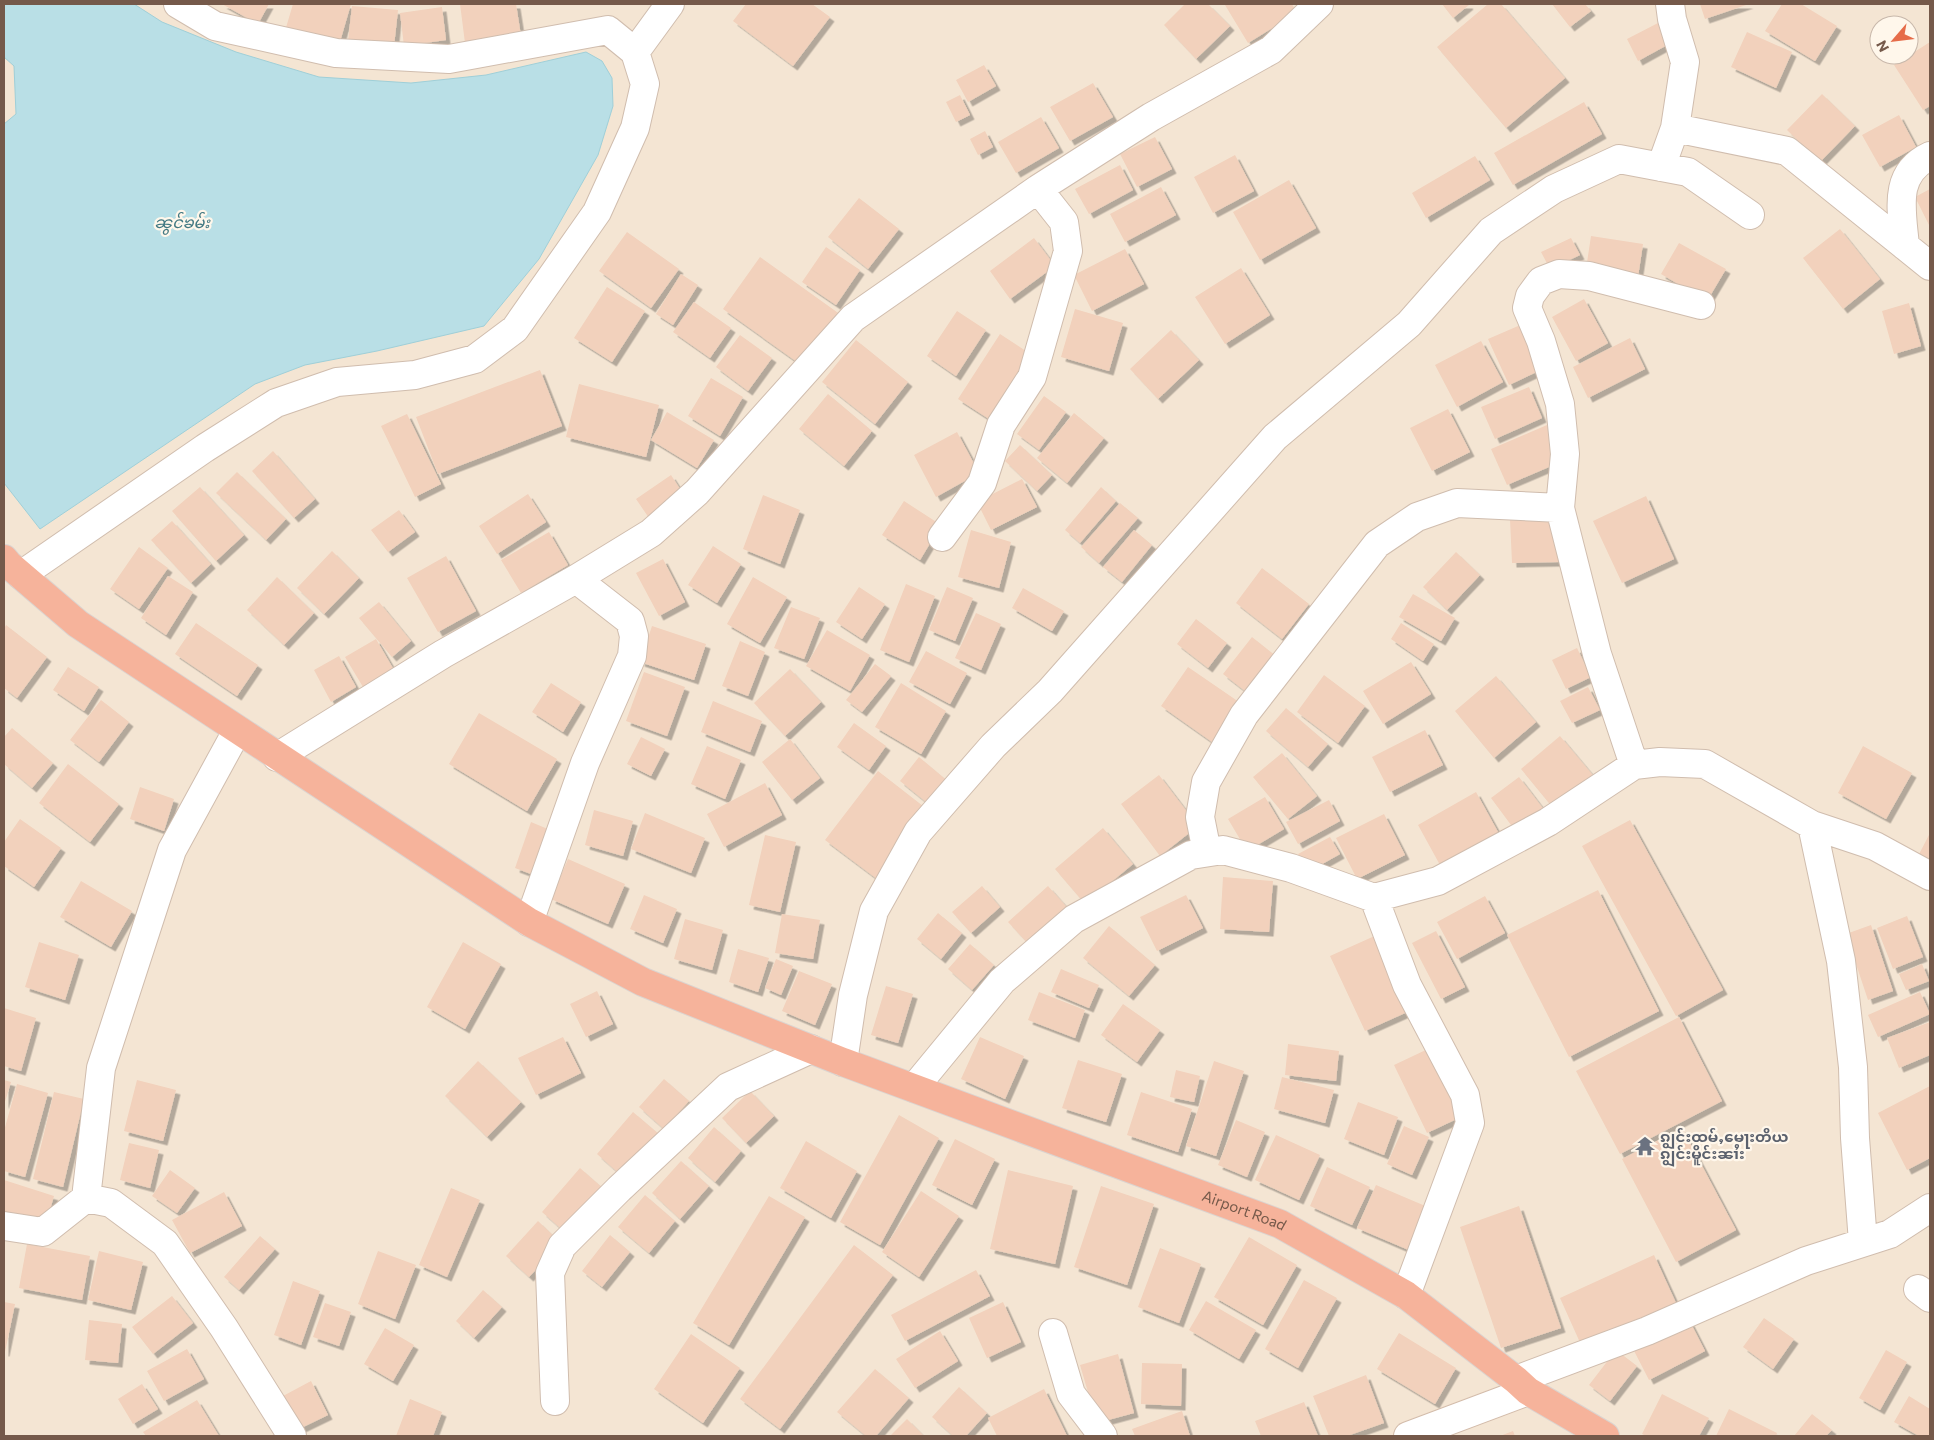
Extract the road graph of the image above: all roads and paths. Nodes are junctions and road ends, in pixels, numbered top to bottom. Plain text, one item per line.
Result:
1 (178, 4) edge
2 (670, 4) edge
3 (1319, 4) edge
4 (1670, 4) edge
5 (635, 52) junction
6 (1675, 128) junction
7 (1930, 156) edge
8 (1661, 167) junction
9 (1038, 188) junction
10 (1750, 215) dead end
11 (1905, 246) junction
12 (1930, 266) edge
13 (1701, 305) dead end
14 (1560, 508) junction
15 (942, 537) dead end
16 (12, 567) edge
17 (576, 579) junction
18 (237, 730) junction
19 (277, 757) junction
20 (1634, 765) junction
21 (1812, 825) junction
22 (1206, 852) junction
23 (1930, 876) edge
24 (1374, 898) junction
25 (529, 922) junction
26 (811, 1049) junction
27 (844, 1062) junction
28 (914, 1088) junction
29 (86, 1198) junction
30 (1930, 1208) edge
31 (4, 1226) edge
32 (1864, 1242) junction
33 (1406, 1295) junction
34 (1053, 1333) dead end
35 (1522, 1385) junction
36 (555, 1402) dead end
37 (292, 1436) edge
38 (1103, 1436) edge
39 (1408, 1436) edge
40 (1605, 1436) edge

1 - 5 street
2 - 5 street
3 - 9 street
4 - 6 street
5 - 16 street
6 - 8 street
6 - 11 street
7 - 11 street
8 - 10 street
8 - 27 street
9 - 15 street
9 - 17 street
11 - 12 street
13 - 14 street
14 - 20 street
14 - 22 street
16 - 18 highway, Airport Road
17 - 19 street
17 - 25 street
18 - 19 highway, Airport Road
18 - 29 street
19 - 25 highway, Airport Road
20 - 21 street
20 - 24 street
21 - 23 street
21 - 32 street
22 - 24 street
22 - 28 street
24 - 33 street
25 - 26 highway, Airport Road
26 - 27 highway, Airport Road
26 - 36 street
27 - 28 highway, Airport Road
28 - 33 highway, Airport Road
29 - 31 street
29 - 37 street
30 - 32 street
32 - 35 street
33 - 35 highway, Airport Road
34 - 38 street
35 - 39 street
35 - 40 highway, Airport Road

